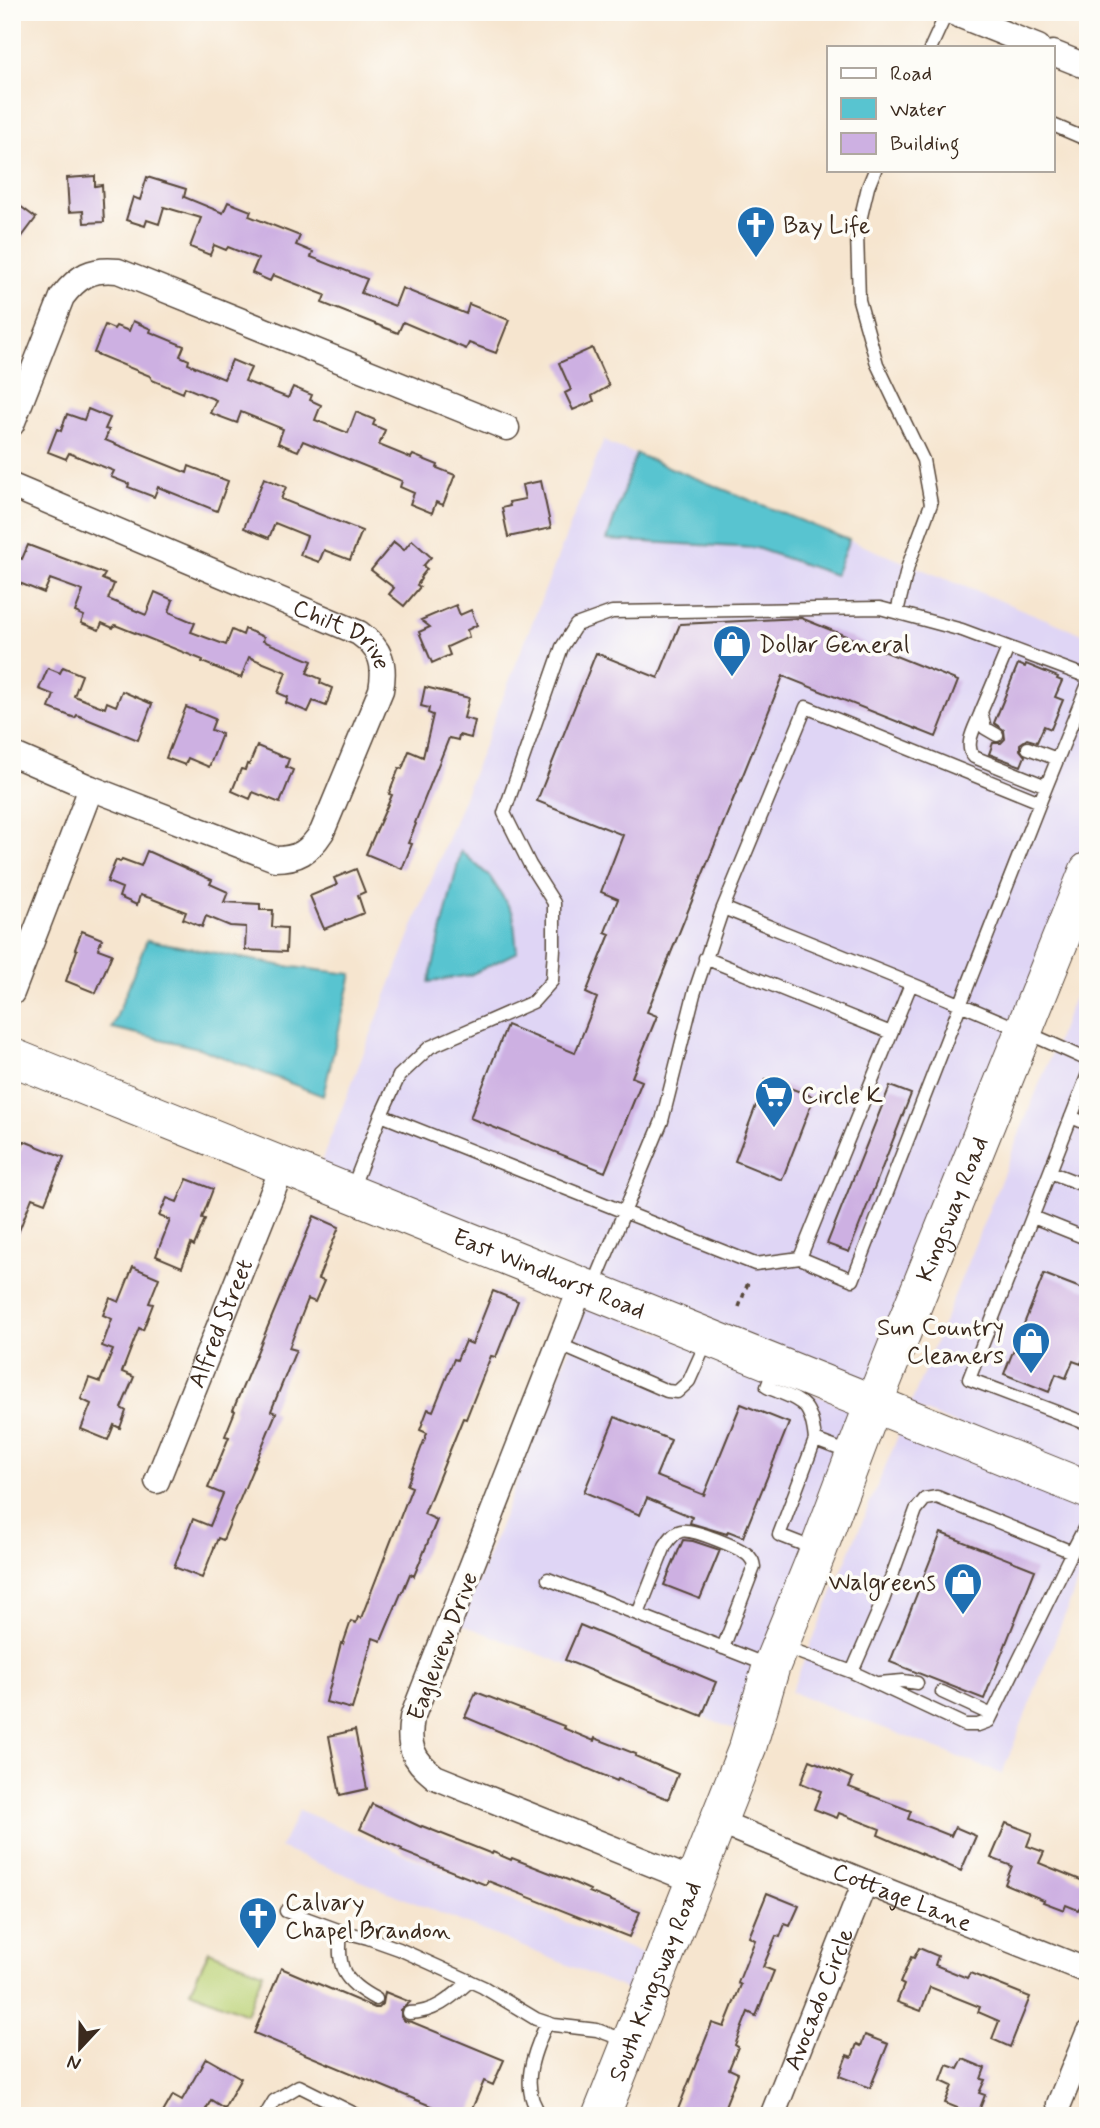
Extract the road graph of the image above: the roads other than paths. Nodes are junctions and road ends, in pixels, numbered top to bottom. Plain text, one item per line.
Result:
1 (949, 12) edge
2 (932, 46) edge
3 (1035, 46) edge
4 (1054, 53) edge
5 (1088, 67) edge
6 (1054, 125) edge
7 (1088, 140) edge
8 (874, 172) edge
9 (12, 424) edge
10 (507, 428) dead end
11 (12, 486) edge
12 (897, 612) junction
13 (1008, 648) junction
14 (1088, 677) edge
15 (1088, 684) edge
16 (981, 712) junction
17 (997, 735) dead end
18 (1028, 748) dead end
19 (12, 754) edge
20 (1056, 759) junction
21 (1046, 786) junction
22 (91, 788) junction
23 (1040, 802) junction
24 (1088, 871) edge
25 (723, 908) junction
26 (1088, 933) edge
27 (705, 958) junction
28 (911, 984) junction
29 (12, 993) edge
30 (960, 1004) junction
31 (891, 1033) junction
32 (1035, 1036) junction
33 (12, 1057) edge
34 (1088, 1060) edge
35 (1088, 1074) edge
36 (381, 1115) junction
37 (1071, 1117) junction
38 (1088, 1124) edge
39 (283, 1166) junction
40 (1050, 1172) junction
41 (1088, 1187) edge
42 (350, 1193) junction
43 (624, 1213) junction
44 (1033, 1217) junction
45 (1088, 1239) edge
46 (800, 1258) junction
47 (586, 1289) junction
48 (708, 1338) junction
49 (558, 1344) junction
50 (775, 1366) junction
51 (884, 1409) junction
52 (1088, 1424) edge
53 (816, 1440) junction
54 (854, 1455) junction
55 (157, 1481) dead end
56 (1088, 1490) edge
57 (1088, 1521) edge
58 (818, 1551) junction
59 (1072, 1552) junction
60 (548, 1579) dead end
61 (638, 1614) junction
62 (723, 1647) junction
63 (785, 1659) junction
64 (852, 1672) junction
65 (875, 1683) junction
66 (917, 1683) dead end
67 (942, 1692) dead end
68 (992, 1715) junction
69 (714, 1834) junction
70 (694, 1881) junction
71 (865, 1882) junction
72 (286, 1911) dead end
73 (341, 1931) junction
74 (1088, 1971) edge
75 (470, 1981) junction
76 (376, 1999) dead end
77 (409, 2013) dead end
78 (548, 2023) junction
79 (1088, 2033) edge
80 (631, 2042) junction
81 (1059, 2104) dead end
82 (265, 2116) edge
83 (359, 2116) edge
84 (542, 2116) edge
85 (601, 2116) edge
86 (772, 2116) edge

1 - 2 lane
1 - 3 street
4 - 5 street
6 - 7 lane
8 - 12 lane
9 - 10 street
11 - 22 street, Chilt Drive
12 - 13 lane
12 - 36 lane
13 - 14 lane
13 - 16 lane
15 - 20 lane
16 - 17 lane
16 - 21 lane
18 - 20 lane
19 - 22 street, Chilt Drive
20 - 21 lane
21 - 23 lane
22 - 29 street
23 - 25 lane
23 - 30 lane
24 - 32 street, Kingsway Road
25 - 27 lane
25 - 28 lane
26 - 32 street, Kingsway Road
27 - 31 lane
27 - 43 lane
28 - 30 lane
28 - 31 lane
30 - 32 lane
30 - 46 lane
31 - 46 lane
32 - 34 lane
32 - 51 street, Kingsway Road
33 - 39 street, East Windhorst Road
35 - 37 lane
36 - 42 lane
36 - 43 lane
37 - 38 lane
37 - 40 lane
39 - 42 street, East Windhorst Road
39 - 55 street, Alfred Street
40 - 41 lane
40 - 44 lane
42 - 47 street, East Windhorst Road
43 - 46 lane
43 - 47 lane
44 - 45 lane
44 - 52 lane
47 - 48 street, East Windhorst Road
47 - 49 street, Eagleview Drive
48 - 49 lane
48 - 50 street, East Windhorst Road
49 - 70 street, Eagleview Drive
50 - 51 street, East Windhorst Road
50 - 53 lane
51 - 54 street, Kingsway Road
51 - 56 street, East Windhorst Road
51 - 63 street, Kingsway Road
53 - 54 lane
53 - 58 lane
54 - 58 street, Kingsway Road
57 - 59 lane
58 - 63 street, Kingsway Road
59 - 64 lane
59 - 68 lane
60 - 61 lane
61 - 62 lane
61 - 62 lane
62 - 63 lane
63 - 64 lane
63 - 69 street, Kingsway Road
64 - 65 lane
65 - 66 lane
65 - 68 lane
67 - 68 lane
69 - 70 street, South Kingsway Road
69 - 71 street, Cottage Lane
70 - 80 street, South Kingsway Road
71 - 74 street, Cottage Lane
71 - 86 street, Avocado Circle
72 - 73 lane
73 - 75 lane
73 - 76 lane
75 - 77 lane
75 - 78 lane
78 - 80 lane
78 - 84 lane
79 - 81 street
80 - 85 street, South Kingsway Road
82 - 83 lane

